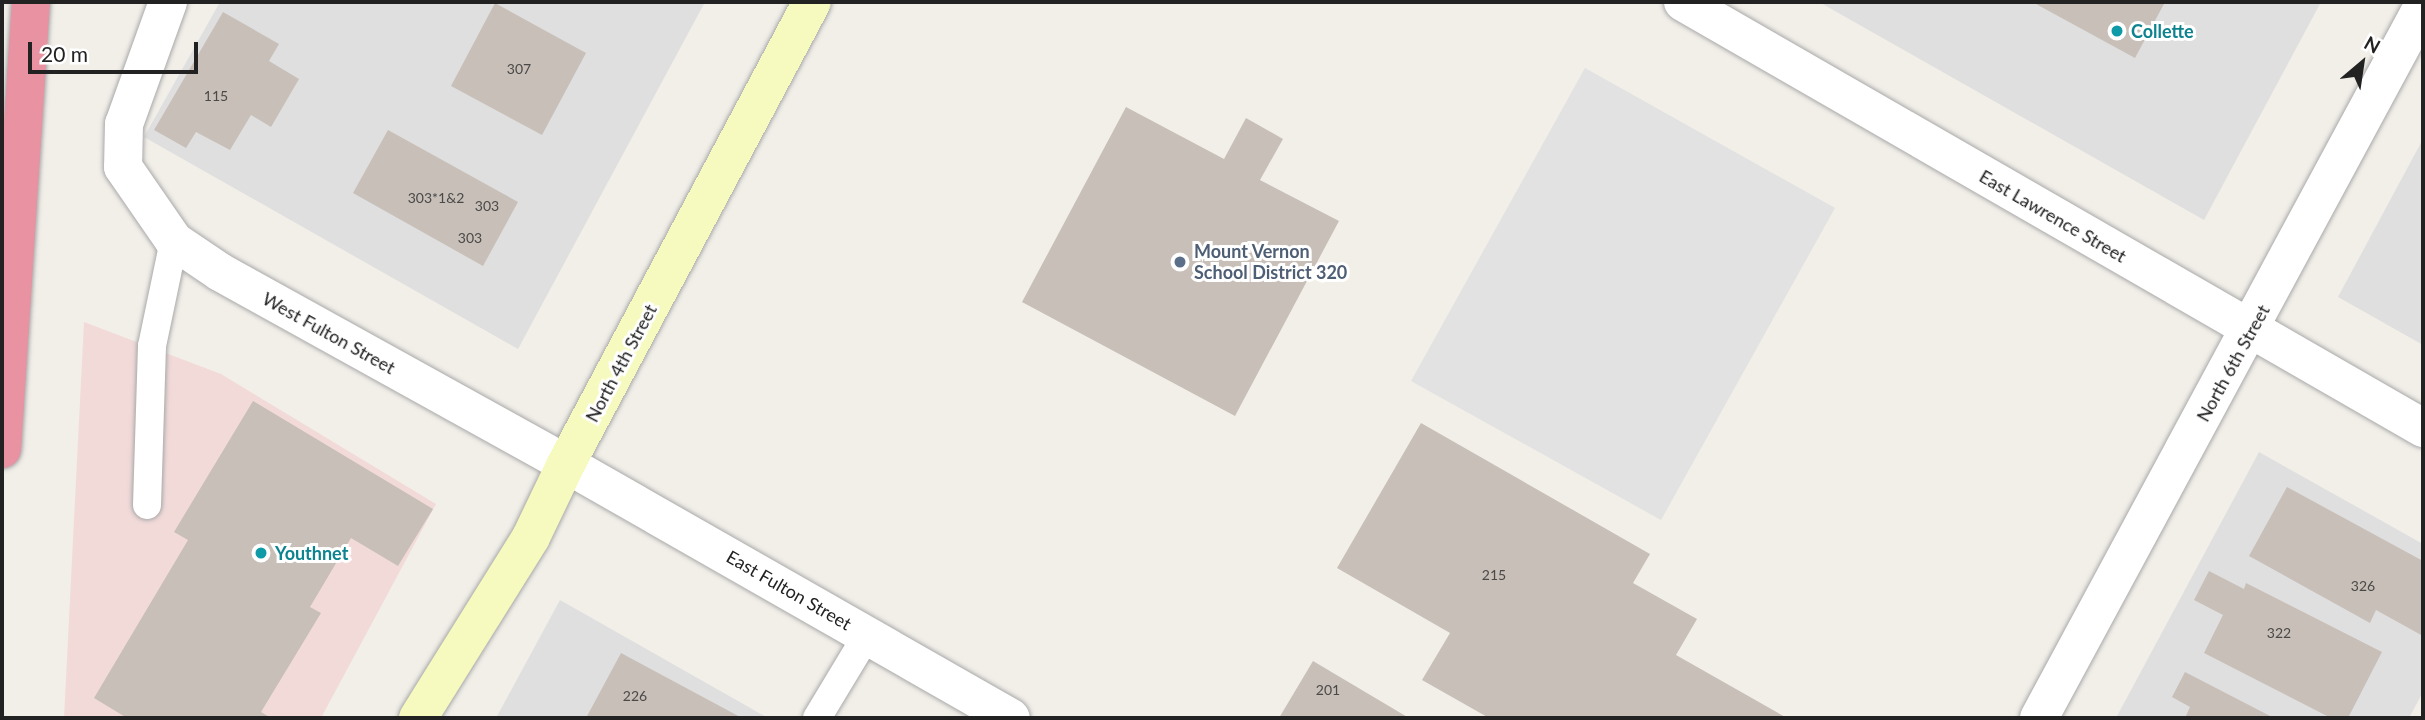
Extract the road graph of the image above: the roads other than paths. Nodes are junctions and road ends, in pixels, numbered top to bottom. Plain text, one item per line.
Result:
1 (31, 2) edge
2 (168, 2) edge
3 (812, 2) edge
4 (1683, 2) edge
5 (2423, 6) edge
6 (174, 241) junction
7 (2250, 330) junction
8 (2423, 428) edge
9 (2, 449) edge
10 (566, 464) junction
11 (147, 505) dead end
12 (867, 635) junction
13 (418, 718) edge
14 (817, 718) edge
15 (1012, 718) edge
16 (2039, 718) edge

1 - 9 highway
2 - 6 street, West Fulton Street
3 - 10 main road, North 4th Street
4 - 7 street, East Lawrence Street
5 - 7 street, North 6th Street
6 - 10 street, West Fulton Street
6 - 11 lane
7 - 8 street, East Lawrence Street
7 - 16 street, North 6th Street
10 - 12 street, East Fulton Street
10 - 13 main road, North 4th Street
12 - 14 lane
12 - 15 street, East Fulton Street

